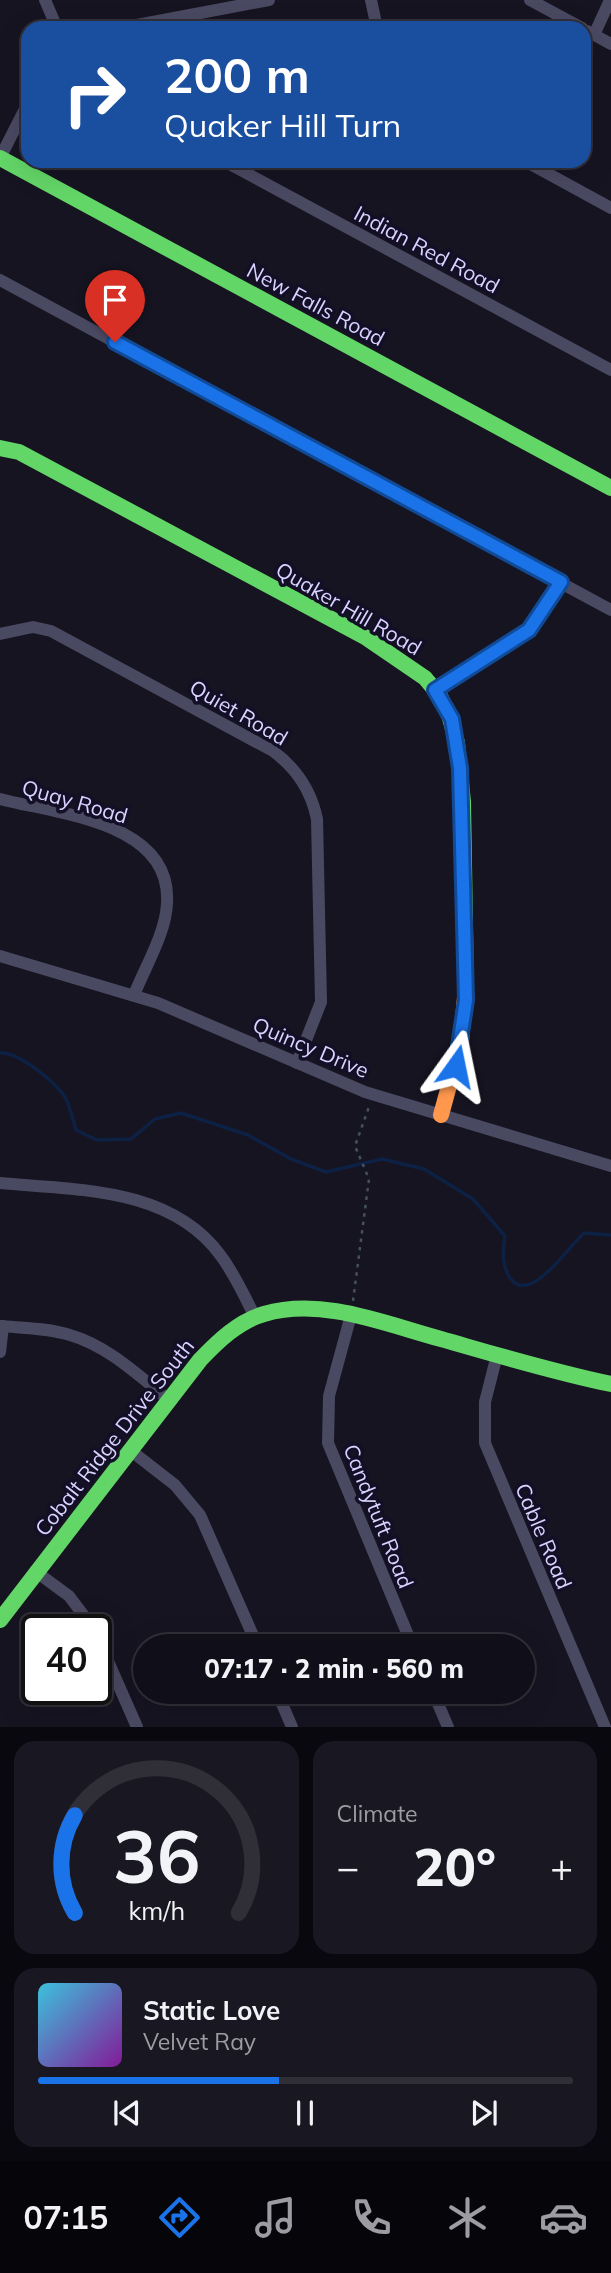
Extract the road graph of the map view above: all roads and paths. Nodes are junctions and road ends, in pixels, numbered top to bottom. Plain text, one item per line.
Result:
1 (45, 0) edge
2 (269, 0) edge
3 (371, 0) edge
4 (530, 0) edge
5 (610, 0) edge
6 (54, 21) edge
7 (160, 21) edge
8 (376, 21) edge
9 (569, 21) edge
10 (591, 26) edge
11 (591, 33) edge
12 (611, 44) edge
13 (21, 117) edge
14 (0, 158) edge
15 (237, 168) edge
16 (538, 168) edge
17 (611, 208) edge
18 (0, 280) edge
19 (611, 370) edge
20 (0, 448) edge
21 (611, 488) edge
22 (561, 582) junction
23 (611, 610) edge
24 (0, 634) edge
25 (435, 690) junction
26 (0, 799) edge
27 (0, 956) edge
28 (134, 995) junction
29 (297, 1063) junction
30 (373, 1094) junction
31 (441, 1115) junction
32 (611, 1166) edge
33 (0, 1183) edge
34 (351, 1315) junction
35 (255, 1317) junction
36 (1, 1326) edge
37 (0, 1352) edge
38 (497, 1356) junction
39 (611, 1384) edge
40 (169, 1400) junction
41 (130, 1450) junction
42 (35, 1571) junction
43 (83, 1614) edge
44 (0, 1620) edge
45 (252, 1634) edge
46 (408, 1634) edge
47 (112, 1670) edge
48 (282, 1704) edge
49 (438, 1704) edge
50 (137, 1727) edge
51 (292, 1727) edge
52 (448, 1727) edge
53 (605, 1727) edge

1 - 6 street
2 - 7 street
3 - 8 street
4 - 9 street
5 - 10 street
11 - 12 street
13 - 14 street
14 - 21 street, New Falls Road
15 - 19 street, Indian Red Road
16 - 17 street
18 - 22 street
20 - 25 street, Quaker Hill Road
22 - 23 street
22 - 25 street
24 - 29 street, Quiet Road
25 - 31 street, Quaker Hill Road
26 - 28 street, Quay Road
27 - 28 street, Quincy Drive
28 - 29 street, Quincy Drive
29 - 30 street, Quincy Drive
30 - 31 street, Quincy Drive
30 - 34 path
31 - 32 street, Quincy Drive
33 - 35 street
34 - 35 street, Cobalt Ridge Drive South
34 - 38 street, Cobalt Ridge Drive South
34 - 46 street, Candytuft Road
35 - 40 street, Cobalt Ridge Drive South
36 - 37 street
36 - 40 street
38 - 39 street, Cobalt Ridge Drive South
38 - 53 street, Cable Road
40 - 41 street, Cobalt Ridge Drive South
41 - 42 street, Cobalt Ridge Drive South
41 - 45 street
42 - 43 street
42 - 44 street, Cobalt Ridge Drive South
47 - 50 street
48 - 51 street
49 - 52 street

